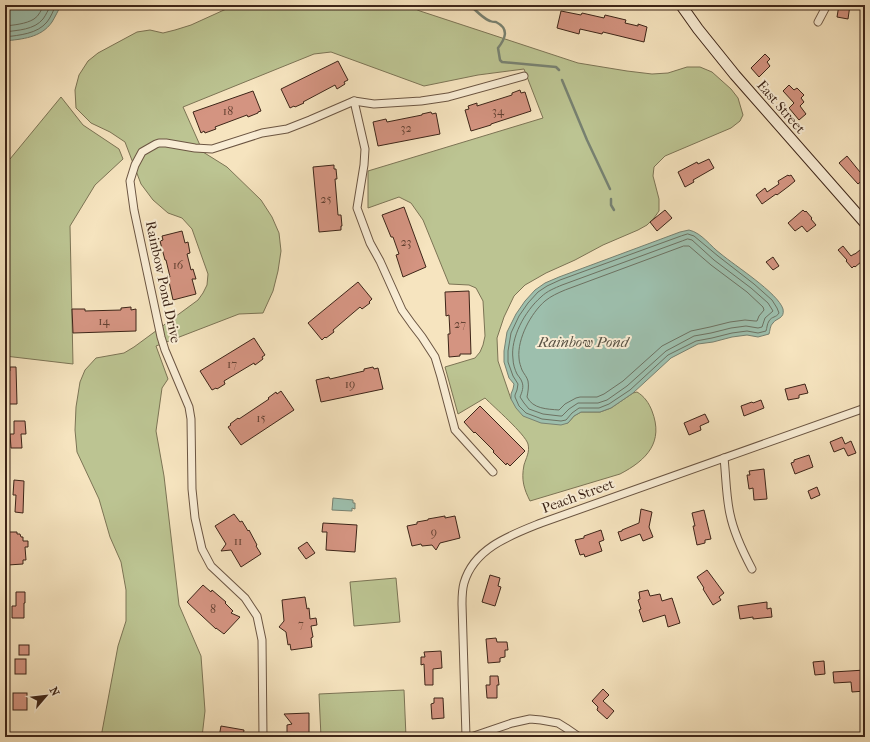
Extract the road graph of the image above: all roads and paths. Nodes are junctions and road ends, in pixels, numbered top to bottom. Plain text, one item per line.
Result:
1 (681, 5) edge
2 (827, 5) edge
3 (818, 22) dead end
4 (524, 76) dead end
5 (354, 101) junction
6 (865, 223) edge
7 (865, 408) edge
8 (724, 458) junction
9 (494, 472) dead end
10 (752, 569) dead end
11 (263, 737) edge
12 (466, 737) edge
13 (471, 737) edge
14 (580, 737) edge

1 - 6 main road, East Street
2 - 3 street
4 - 5 street
5 - 9 street
5 - 11 street, Rainbow Pond Drive
7 - 8 street, Peach Street
8 - 10 street
8 - 12 street, Peach Street
13 - 14 street

